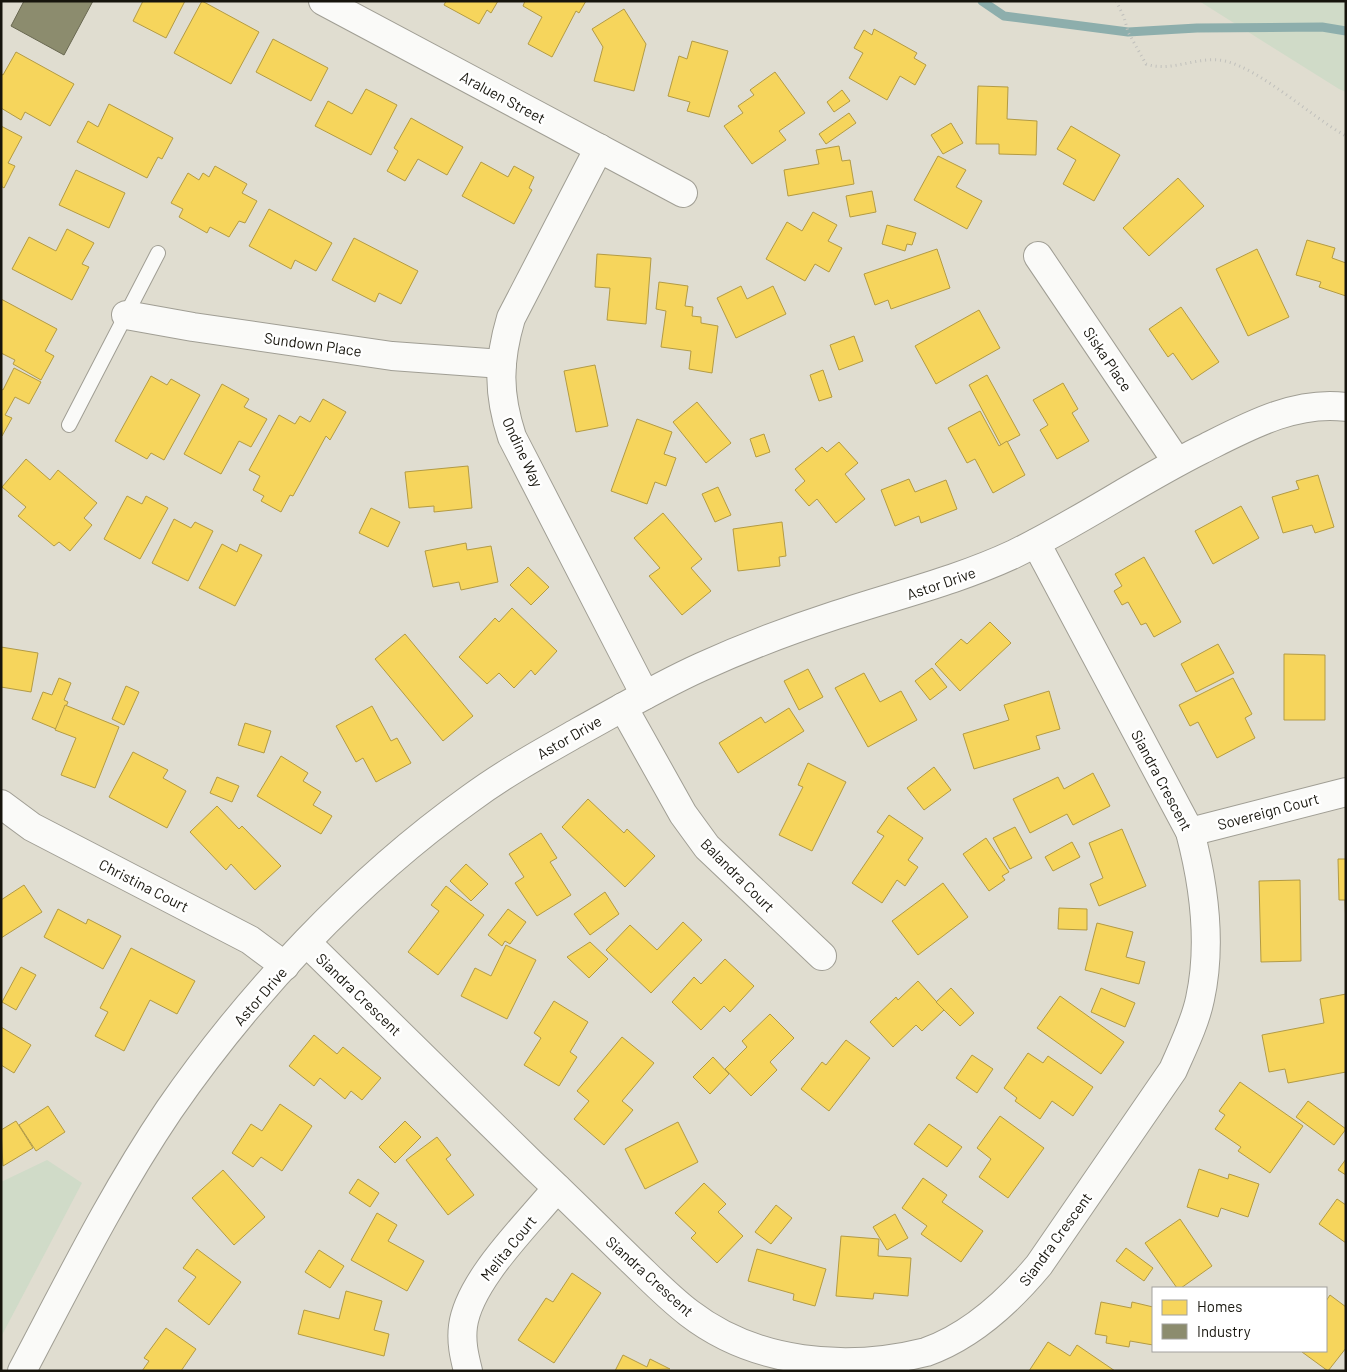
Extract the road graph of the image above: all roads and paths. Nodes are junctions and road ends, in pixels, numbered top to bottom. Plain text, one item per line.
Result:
1 (323, 1) edge
2 (1116, 1) edge
3 (1346, 136) edge
4 (599, 148) junction
5 (683, 193) dead end
6 (158, 253) dead end
7 (1038, 256) dead end
8 (126, 315) junction
9 (502, 364) junction
10 (1346, 407) edge
11 (69, 425) dead end
12 (1177, 462) junction
13 (1036, 543) junction
14 (634, 701) junction
15 (1346, 792) edge
16 (1, 804) edge
17 (1190, 832) junction
18 (307, 943) junction
19 (822, 956) dead end
20 (285, 966) junction
21 (557, 1188) junction
22 (900, 1366) edge
23 (22, 1371) edge
24 (468, 1371) edge

1 - 4 street, Araluen Street
2 - 3 path
4 - 5 street, Araluen Street
4 - 9 street, Ondine Way
6 - 8 lane
7 - 12 street, Siska Place
8 - 9 street, Sundown Place
8 - 11 lane
9 - 14 street, Ondine Way
10 - 12 street, Astor Drive
12 - 13 street, Astor Drive
13 - 14 street, Astor Drive
13 - 17 street, Siandra Crescent
14 - 18 street, Astor Drive
14 - 19 street, Balandra Court
15 - 17 street, Sovereign Court
16 - 20 street, Christina Court
17 - 22 street, Siandra Crescent
18 - 20 street, Astor Drive
18 - 21 street, Siandra Crescent
20 - 23 street, Astor Drive
21 - 22 street, Siandra Crescent
21 - 24 street, Melita Court

